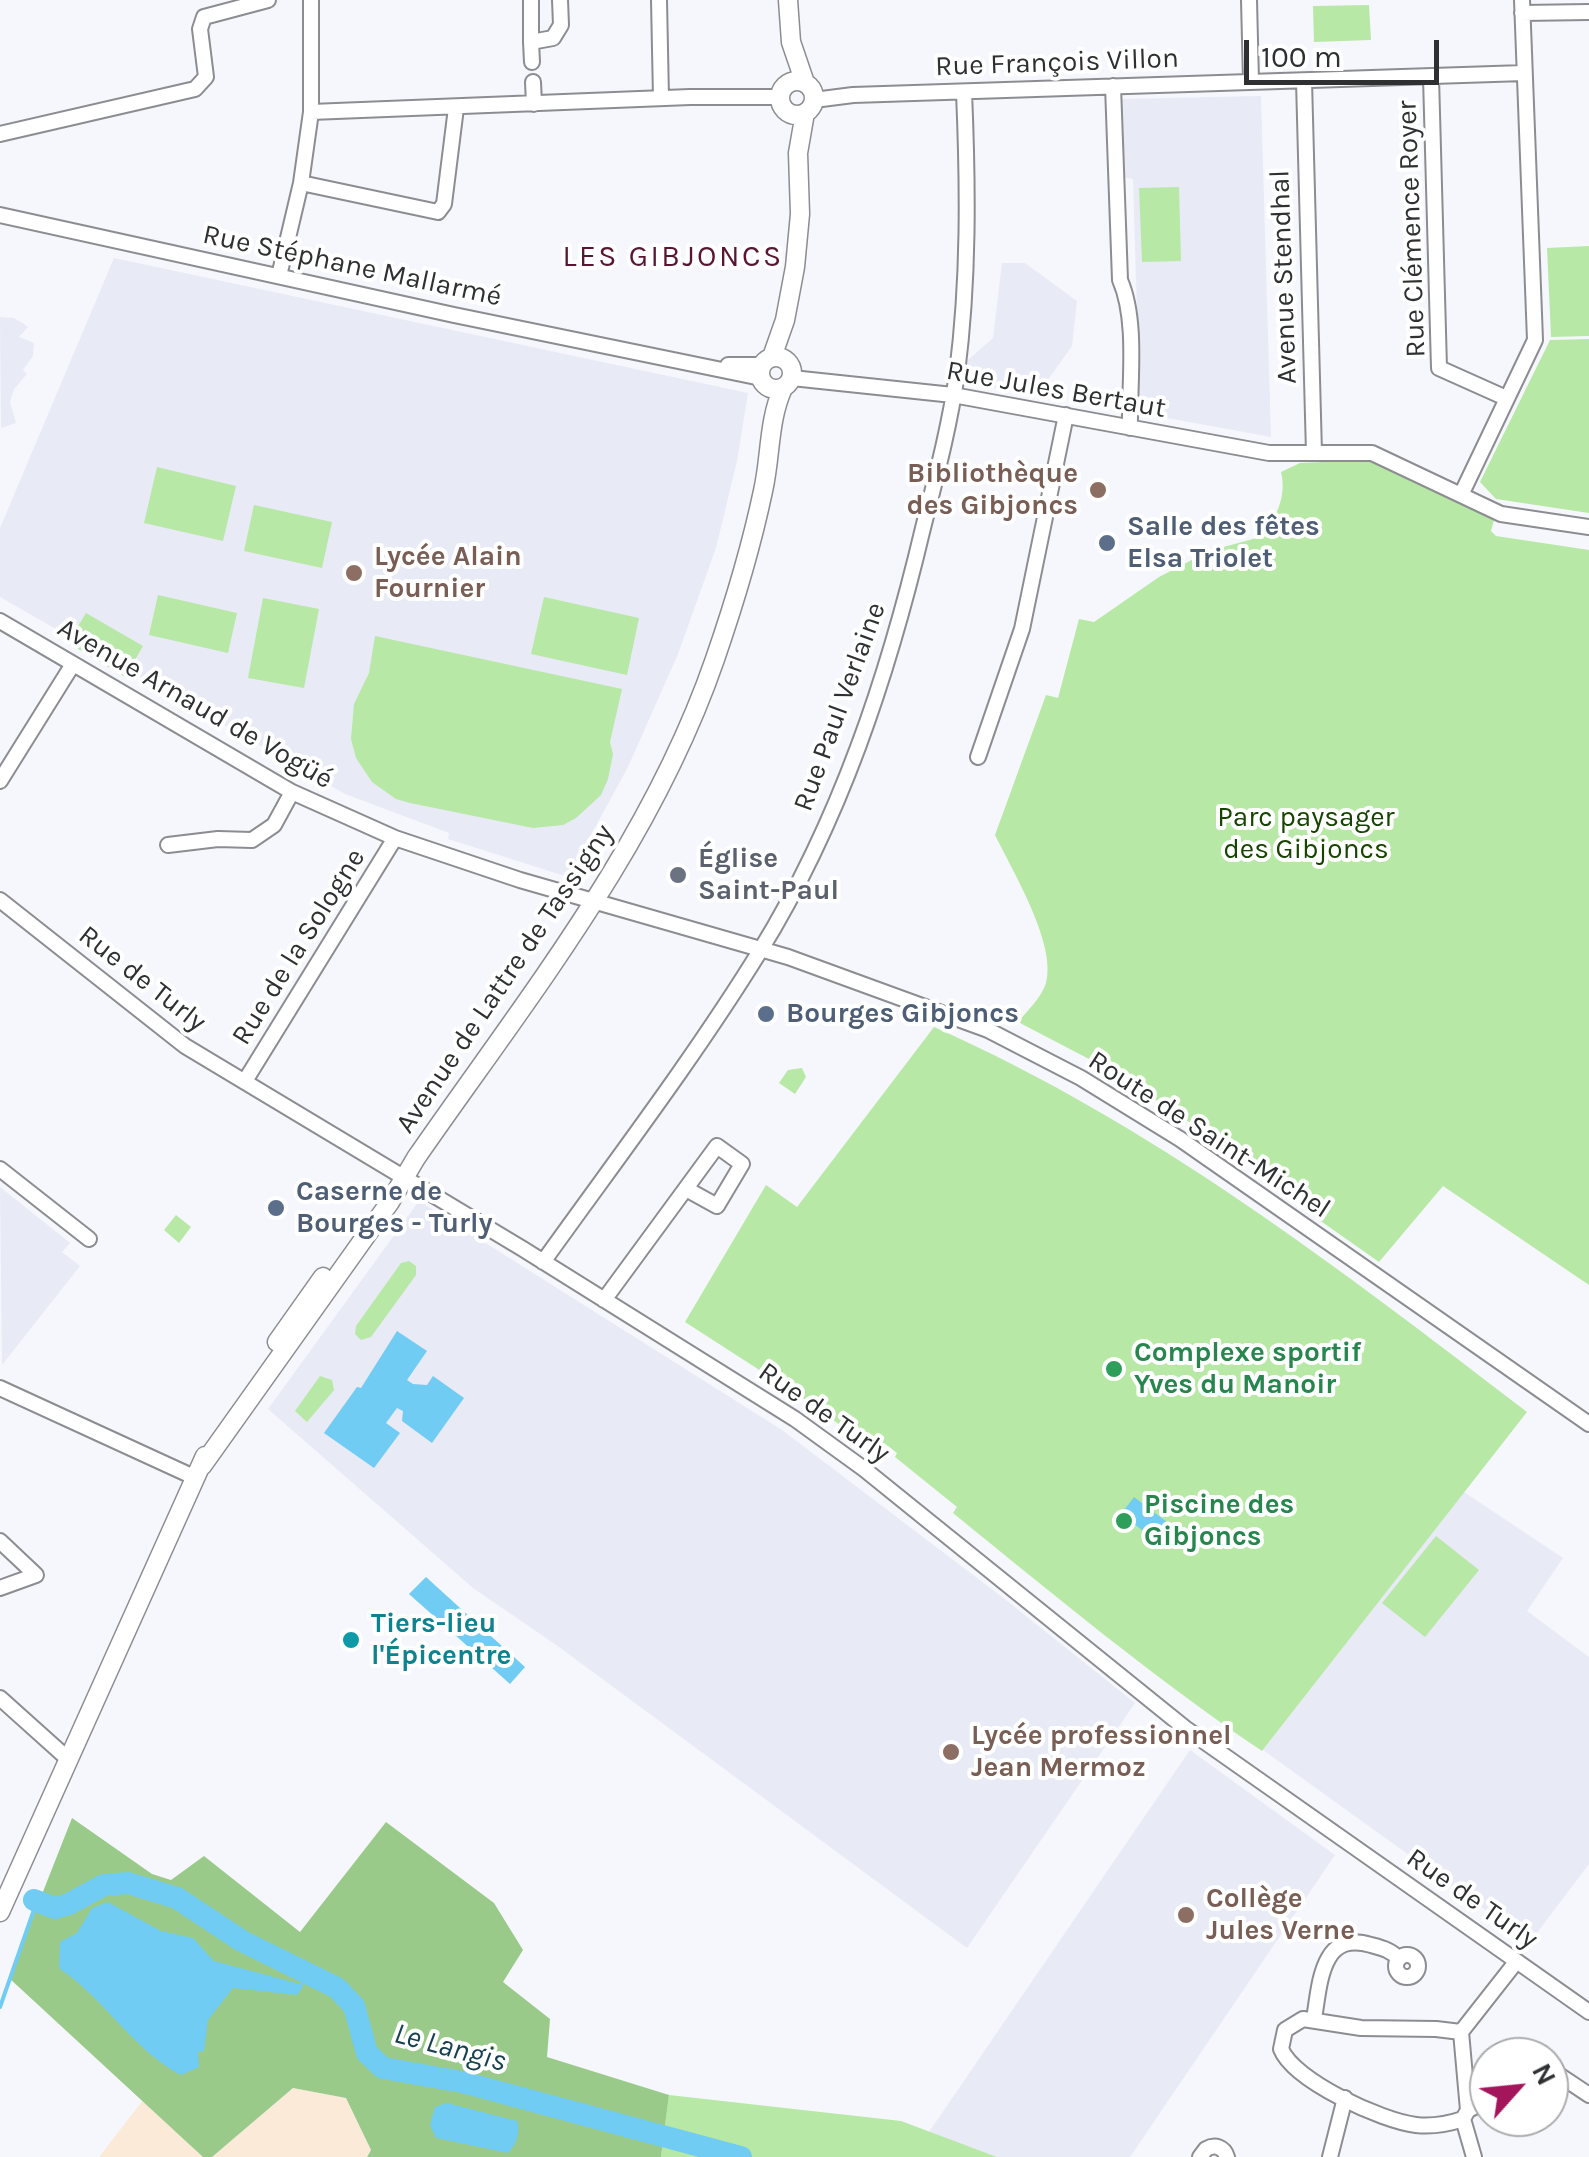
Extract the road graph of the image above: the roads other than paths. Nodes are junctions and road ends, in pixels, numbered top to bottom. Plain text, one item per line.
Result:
1 (268, 0) edge
2 (312, 0) edge
3 (530, 0) edge
4 (560, 0) edge
5 (658, 0) edge
6 (788, 0) edge
7 (1249, 0) edge
8 (1522, 6) edge
9 (1589, 12) edge
10 (531, 42) junction
11 (532, 62) dead end
12 (1524, 73) junction
13 (1431, 78) junction
14 (1251, 81) junction
15 (1304, 81) junction
16 (533, 82) dead end
17 (1113, 86) junction
18 (964, 92) junction
19 (662, 98) junction
20 (796, 98) junction
21 (534, 104) junction
22 (456, 108) junction
23 (311, 112) junction
24 (0, 134) edge
25 (301, 183) junction
26 (0, 215) edge
27 (279, 276) junction
28 (780, 374) junction
29 (952, 396) junction
30 (1506, 398) junction
31 (1066, 415) junction
32 (1130, 428) junction
33 (1314, 454) junction
34 (1461, 495) junction
35 (1589, 527) edge
36 (0, 621) edge
37 (73, 664) junction
38 (978, 757) dead end
39 (0, 782) edge
40 (292, 792) junction
41 (395, 838) junction
42 (168, 845) dead end
43 (0, 900) edge
44 (596, 900) junction
45 (762, 948) junction
46 (246, 1082) junction
47 (0, 1169) edge
48 (403, 1177) junction
49 (688, 1190) dead end
50 (89, 1239) dead end
51 (543, 1262) junction
52 (604, 1300) junction
53 (0, 1388) edge
54 (1589, 1424) edge
55 (199, 1472) junction
56 (0, 1541) edge
57 (0, 1588) edge
58 (0, 1698) edge
59 (68, 1759) junction
60 (6, 1897) edge
61 (1399, 1959) dead end
62 (1516, 1962) junction
63 (1589, 2012) edge
64 (1314, 2019) junction
65 (1460, 2032) junction
66 (1345, 2098) junction
67 (1469, 2112) edge
68 (1466, 2114) junction
69 (1200, 2157) edge
70 (1228, 2157) edge
71 (1330, 2157) edge
72 (1474, 2157) edge

1 - 24 street
2 - 23 street
3 - 10 street
4 - 10 street
5 - 19 street
6 - 20 main road, Avenue de Lattre de Tassigny
7 - 14 street
8 - 9 street
8 - 12 street
10 - 11 street
12 - 13 street, Rue François Villon
12 - 30 street
13 - 15 street, Rue François Villon
13 - 30 street, Rue Clémence Royer
14 - 15 street, Rue François Villon
14 - 17 street, Rue François Villon
15 - 33 street, Avenue Stendhal
16 - 21 street
17 - 18 street, Rue François Villon
17 - 32 street
18 - 20 street, Rue François Villon
18 - 29 street, Rue Paul Verlaine
19 - 20 street, Rue François Villon
19 - 21 street, Rue François Villon
20 - 28 main road, Avenue de Lattre de Tassigny
21 - 22 street, Rue François Villon
22 - 23 street, Rue François Villon
22 - 25 street
23 - 25 street
25 - 27 street
26 - 27 street, Rue Stéphane Mallarmé
27 - 28 street, Rue Stéphane Mallarmé
28 - 29 street, Rue Jules Bertaut
28 - 44 main road, Avenue de Lattre de Tassigny
29 - 31 street, Rue Jules Bertaut
29 - 45 street, Rue Paul Verlaine
30 - 34 street
31 - 32 street, Rue Jules Bertaut
31 - 38 street
32 - 33 street, Rue Jules Bertaut
33 - 34 street
34 - 35 street
36 - 37 street, Avenue Arnaud de Vogüé
37 - 39 street
37 - 40 street, Avenue Arnaud de Vogüé
40 - 41 street, Avenue Arnaud de Vogüé
40 - 42 street
41 - 44 street, Avenue Arnaud de Vogüé
41 - 46 street, Rue de la Sologne
43 - 46 street, Rue de Turly
44 - 45 street, Route de Saint-Michel
44 - 48 main road, Avenue de Lattre de Tassigny
45 - 51 street, Rue Paul Verlaine
45 - 54 street, Route de Saint-Michel
46 - 48 street, Rue de Turly
47 - 50 street
48 - 51 street, Rue de Turly
48 - 55 main road, Avenue de Lattre de Tassigny
49 - 52 street
51 - 52 street, Rue de Turly
52 - 62 street, Rue de Turly
53 - 55 street
55 - 59 main road, Avenue de Lattre de Tassigny
56 - 57 street
58 - 59 street
59 - 60 main road, Avenue de Lattre de Tassigny
61 - 64 street
62 - 63 street, Rue de Turly
62 - 65 street
64 - 65 street
64 - 66 street
65 - 68 street
66 - 68 street
66 - 71 street
67 - 68 street
68 - 72 street
69 - 70 street

